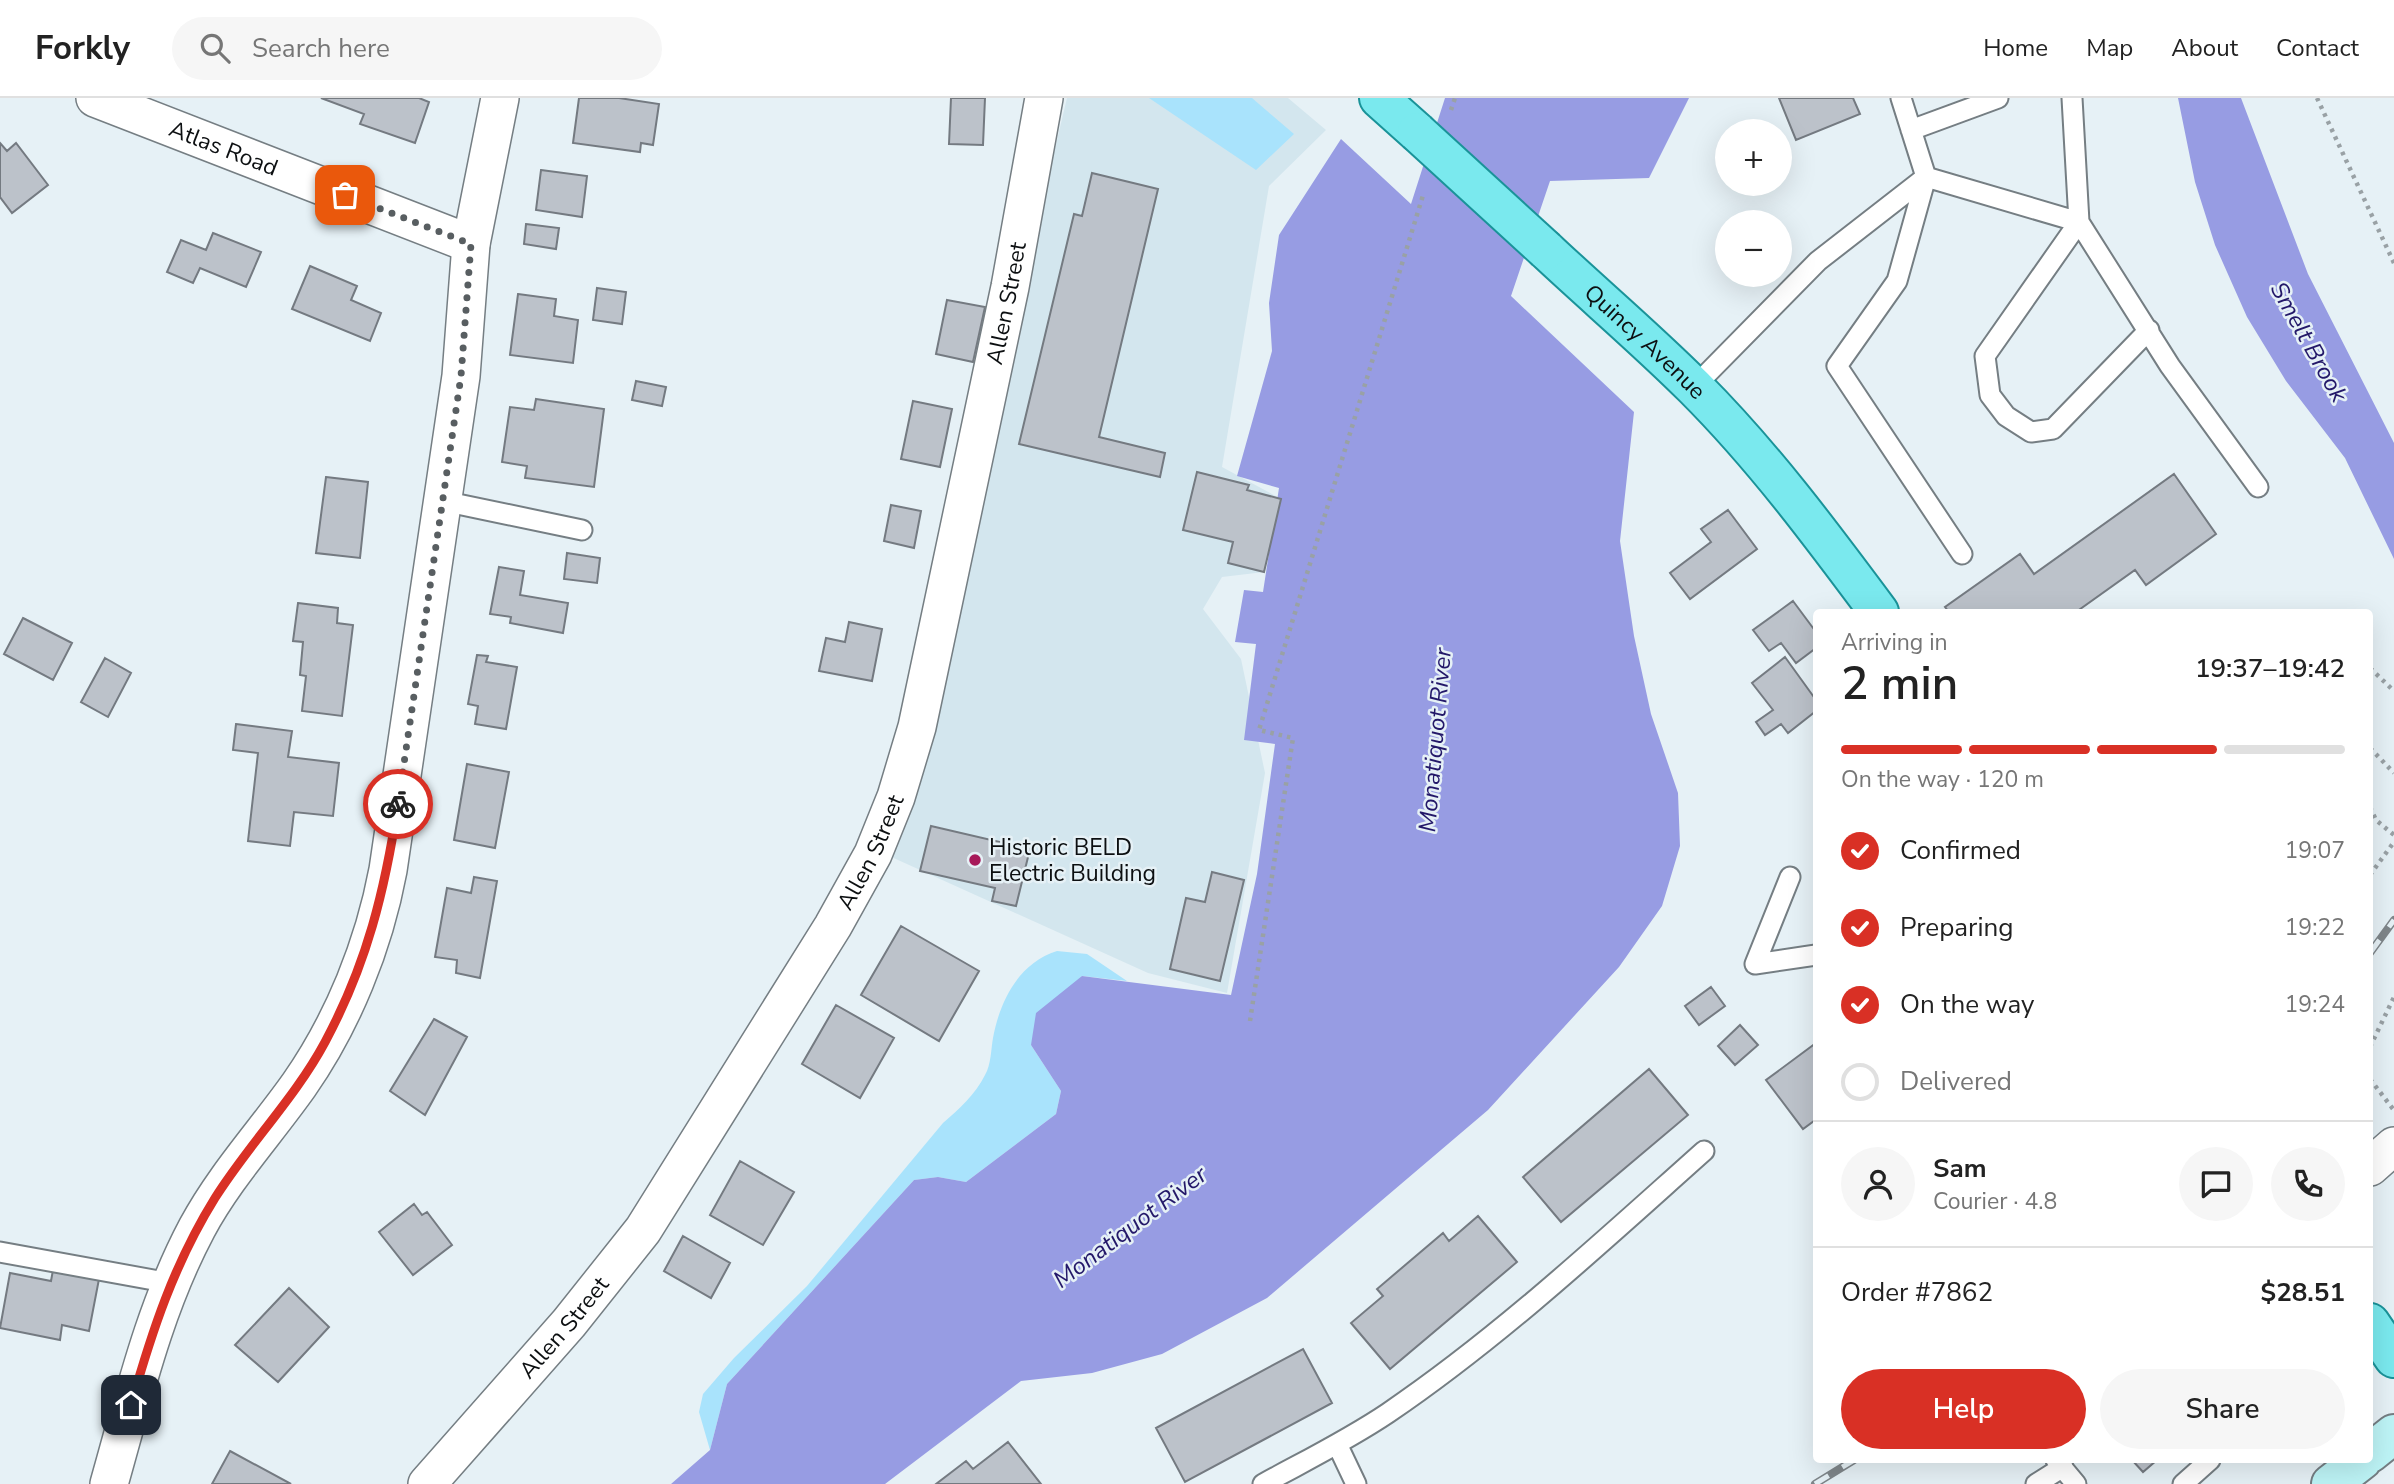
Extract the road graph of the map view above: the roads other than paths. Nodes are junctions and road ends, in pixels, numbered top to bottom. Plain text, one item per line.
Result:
1 (95, 98) edge
2 (499, 98) edge
3 (1044, 98) edge
4 (1379, 98) edge
5 (1901, 98) edge
6 (1998, 98) edge
7 (2072, 98) edge
8 (1911, 130) junction
9 (1926, 177) junction
10 (2079, 222) junction
11 (471, 244) junction
12 (2149, 330) junction
13 (1694, 387) junction
14 (2258, 487) dead end
15 (443, 501) junction
16 (582, 530) dead end
17 (1962, 554) dead end
18 (1877, 609) edge
19 (1790, 877) dead end
20 (1813, 955) edge
21 (2394, 1146) edge
22 (1704, 1152) dead end
23 (2373, 1164) edge
24 (0, 1252) edge
25 (170, 1283) junction
26 (2373, 1327) edge
27 (2394, 1358) edge
28 (2394, 1434) edge
29 (1337, 1444) junction
30 (2373, 1451) edge
31 (2059, 1463) edge
32 (2207, 1463) edge
33 (2358, 1463) edge
34 (109, 1484) edge
35 (427, 1484) edge
36 (1263, 1484) edge
37 (1356, 1484) edge
38 (2036, 1484) edge
39 (2076, 1484) edge
40 (2183, 1484) edge
41 (2331, 1484) edge

1 - 11 street, Atlas Road
2 - 11 street
3 - 35 street, Allen Street
4 - 13 main road, Quincy Avenue, bridge
5 - 8 lane
6 - 8 lane
7 - 10 lane
8 - 9 lane
9 - 10 lane
9 - 13 lane
9 - 17 lane
10 - 12 lane
10 - 12 lane
11 - 15 street
12 - 14 lane
13 - 18 main road, Quincy Avenue
15 - 16 lane
15 - 25 street
19 - 20 lane
21 - 23 street
22 - 29 lane
24 - 25 lane
25 - 34 street
26 - 27 main road
28 - 30 main road
29 - 36 lane
29 - 37 lane
31 - 38 lane
31 - 39 lane
32 - 40 lane
33 - 41 main road

